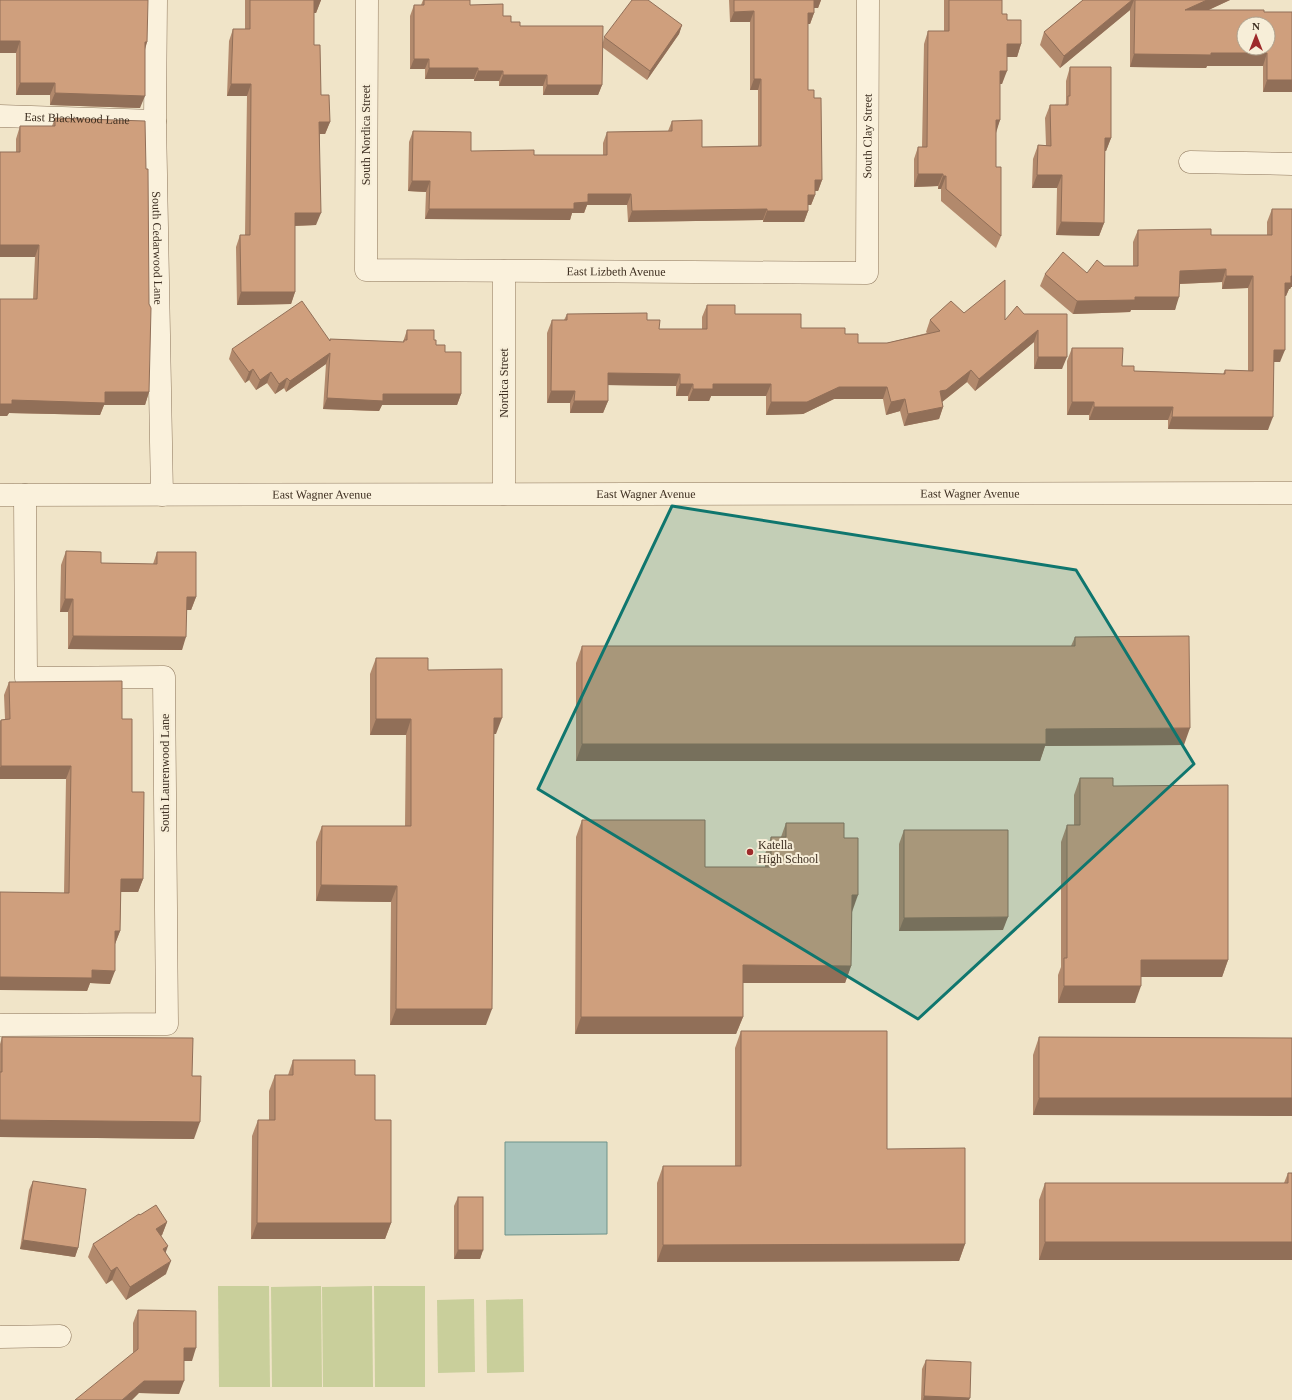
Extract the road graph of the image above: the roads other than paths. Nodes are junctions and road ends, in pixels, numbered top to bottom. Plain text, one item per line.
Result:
1 (156, 0) edge
2 (367, 0) edge
3 (868, 0) edge
4 (0, 116) edge
5 (155, 121) junction
6 (1190, 162) dead end
7 (1292, 164) edge
8 (366, 270) joint
9 (504, 271) junction
10 (867, 273) joint
11 (1292, 493) edge
12 (504, 494) junction
13 (0, 495) edge
14 (25, 495) junction
15 (162, 495) junction
16 (1, 1025) dead end
17 (60, 1336) dead end
18 (0, 1337) edge

1 - 5 street, South Cedarwood Lane
2 - 8 street, South Nordica Street
3 - 10 street, South Clay Street
4 - 5 street, East Blackwood Lane
5 - 15 street, South Cedarwood Lane
6 - 7 street
8 - 9 street, East Lizbeth Avenue
9 - 10 street, East Lizbeth Avenue
9 - 12 street, Nordica Street
11 - 12 street, East Wagner Avenue
12 - 15 street, East Wagner Avenue
13 - 14 street, East Wagner Avenue
14 - 15 street, East Wagner Avenue
14 - 16 street, South Laurenwood Lane
17 - 18 street

